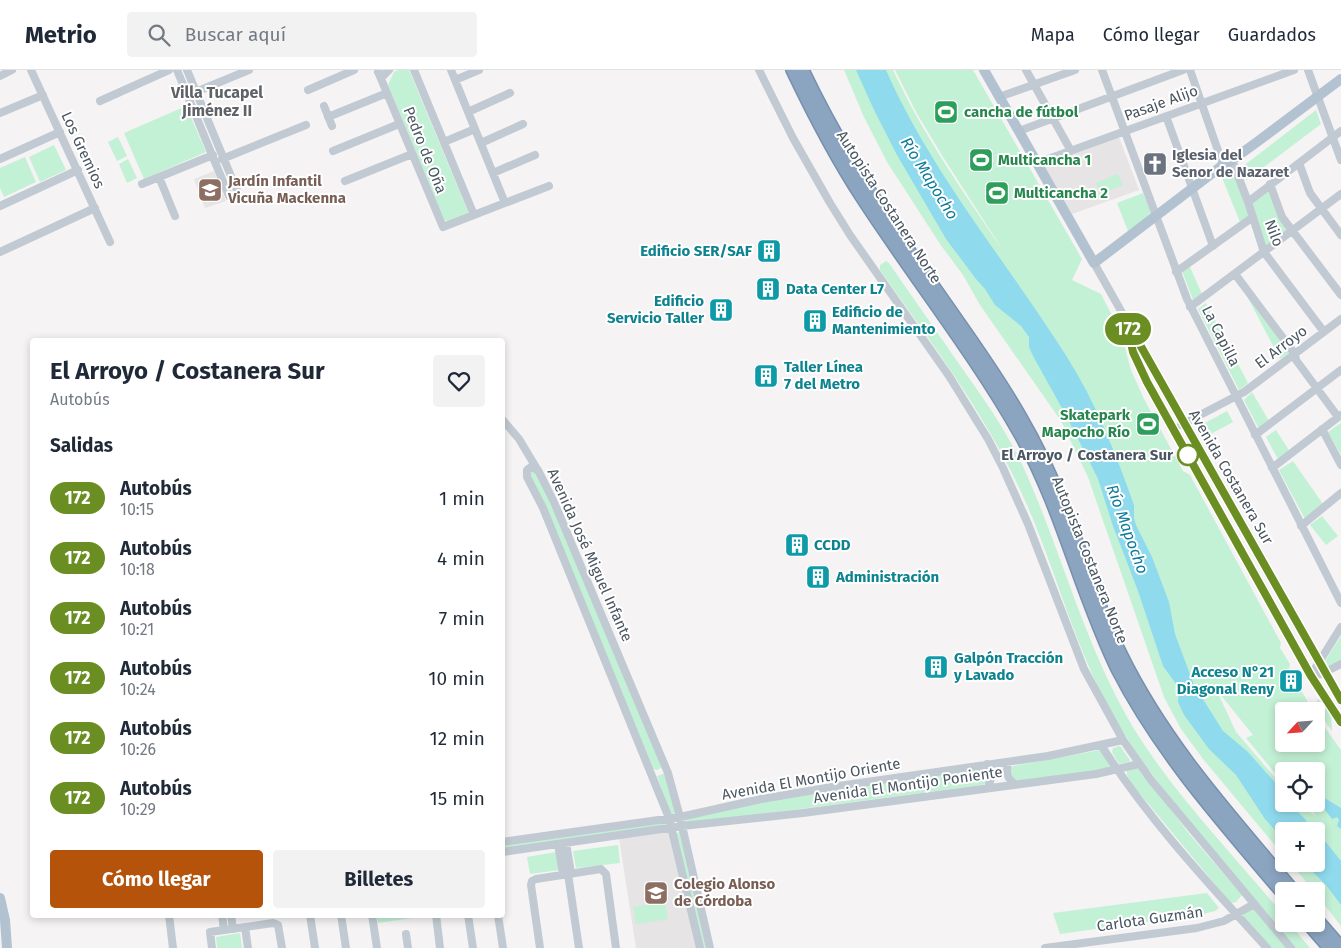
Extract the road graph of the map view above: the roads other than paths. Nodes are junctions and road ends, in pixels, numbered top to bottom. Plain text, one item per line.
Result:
1 (12, 70) edge
2 (31, 70) edge
3 (169, 70) edge
4 (178, 70) edge
5 (187, 70) edge
6 (248, 70) edge
7 (354, 70) edge
8 (414, 70) edge
9 (451, 70) edge
10 (480, 70) edge
11 (759, 70) edge
12 (792, 70) edge
13 (803, 70) edge
14 (984, 70) edge
15 (1026, 70) edge
16 (1075, 70) edge
17 (1102, 70) edge
18 (1183, 70) edge
19 (1190, 70) edge
20 (1294, 70) edge
21 (1308, 70) edge
22 (1341, 72) edge
23 (383, 73) edge
24 (0, 76) edge
25 (1341, 79) edge
26 (455, 80) junction
27 (1034, 85) junction
28 (308, 90) dead end
29 (196, 92) junction
30 (387, 93) junction
31 (510, 93) dead end
32 (1316, 94) junction
33 (43, 95) junction
34 (188, 95) junction
35 (1112, 96) junction
36 (999, 97) junction
37 (100, 101) dead end
38 (1202, 103) junction
39 (324, 106) dead end
40 (468, 112) junction
41 (0, 113) edge
42 (1166, 116) junction
43 (328, 117) junction
44 (1052, 118) junction
45 (399, 124) junction
46 (523, 124) dead end
47 (306, 125) dead end
48 (332, 126) dead end
49 (475, 129) junction
50 (1125, 130) junction
51 (1019, 131) junction
52 (1341, 131) edge
53 (60, 132) junction
54 (1332, 137) junction
55 (444, 142) junction
56 (481, 143) junction
57 (333, 151) dead end
58 (1071, 151) junction
59 (412, 154) junction
60 (535, 155) dead end
61 (214, 158) junction
62 (225, 158) junction
63 (0, 159) edge
64 (1341, 160) edge
65 (1227, 162) junction
66 (1037, 163) junction
67 (1299, 163) junction
68 (78, 170) junction
69 (493, 173) junction
70 (159, 177) junction
71 (345, 182) dead end
72 (142, 184) dead end
73 (1270, 184) junction
74 (549, 186) dead end
75 (1192, 188) junction
76 (238, 193) dead end
77 (1341, 194) edge
78 (229, 196) dead end
79 (1248, 202) junction
80 (505, 203) junction
81 (0, 206) edge
82 (95, 208) junction
83 (1321, 209) junction
84 (474, 215) junction
85 (1156, 215) junction
86 (175, 216) dead end
87 (1253, 217) junction
88 (1292, 230) junction
89 (1341, 235) edge
90 (110, 242) dead end
91 (1213, 246) junction
92 (0, 252) edge
93 (1264, 252) junction
94 (1094, 263) junction
95 (1176, 272) junction
96 (1235, 274) junction
97 (1341, 295) edge
98 (1190, 307) junction
99 (1341, 319) edge
100 (1126, 320) junction
101 (1324, 332) junction
102 (1295, 354) junction
103 (1341, 370) edge
104 (1316, 388) junction
105 (1236, 397) junction
106 (1340, 416) edge
107 (505, 423) edge
108 (1184, 424) junction
109 (1322, 430) junction
110 (1175, 432) junction
111 (1255, 435) junction
112 (1341, 465) edge
113 (1272, 468) junction
114 (537, 469) junction
115 (1341, 493) edge
116 (1301, 526) junction
117 (1244, 527) junction
118 (1232, 533) junction
119 (1252, 542) junction
120 (1240, 548) junction
121 (1341, 603) edge
122 (1341, 627) edge
123 (1319, 662) junction
124 (1341, 664) edge
125 (1324, 673) junction
126 (1311, 676) junction
127 (1341, 700) edge
128 (1341, 722) edge
129 (1123, 740) junction
130 (1101, 745) junction
131 (1009, 762) junction
132 (987, 764) junction
133 (1139, 764) junction
134 (665, 766) junction
135 (1117, 770) junction
136 (650, 771) junction
137 (1015, 784) junction
138 (988, 788) junction
139 (680, 817) junction
140 (669, 818) junction
141 (682, 826) junction
142 (672, 828) junction
143 (505, 842) edge
144 (566, 843) junction
145 (558, 844) junction
146 (505, 852) edge
147 (567, 874) junction
148 (1286, 882) edge
149 (1275, 884) edge
150 (0, 902) edge
151 (1254, 904) junction
152 (2, 915) edge
153 (1236, 915) junction
154 (169, 918) edge
155 (222, 918) edge
156 (231, 918) edge
157 (310, 918) edge
158 (341, 918) edge
159 (372, 918) edge
160 (436, 918) edge
161 (468, 918) edge
162 (498, 918) edge
163 (244, 927) junction
164 (1325, 928) edge
165 (233, 929) junction
166 (224, 930) junction
167 (1315, 932) edge
168 (406, 934) dead end
169 (1068, 946) edge
170 (1341, 947) edge
171 (7, 948) edge
172 (173, 948) edge
173 (212, 948) edge
174 (248, 948) edge
175 (282, 948) edge
176 (315, 948) edge
177 (346, 948) edge
178 (377, 948) edge
179 (408, 948) edge
180 (440, 948) edge
181 (473, 948) edge
182 (503, 948) edge
183 (540, 948) edge
184 (579, 948) edge
185 (616, 948) edge
186 (700, 948) edge
187 (710, 948) edge
188 (1050, 948) edge
189 (1267, 948) edge
190 (1290, 948) edge
191 (1329, 948) edge

1 - 24 street
2 - 33 street, Los Gremios
3 - 37 street
4 - 34 street
5 - 29 street
6 - 29 street
7 - 28 street
8 - 55 street
9 - 26 street
10 - 26 street
11 - 129 street
12 - 149 highway, Autopista Costanera Norte
13 - 148 highway, Autopista Costanera Norte
14 - 36 main road, Avenida Costanera Sur
15 - 27 street
16 - 27 street
17 - 35 street, La Capilla
18 - 35 street
19 - 38 street, Nilo
20 - 38 street, Pasaje Alijo
21 - 32 street
22 - 32 main road
23 - 30 street, Pedro de Oña
25 - 32 main road
26 - 40 street
27 - 36 street
27 - 44 street
29 - 34 street
29 - 62 street
30 - 43 street
30 - 45 street, Pedro de Oña
31 - 40 street
32 - 54 street
32 - 65 main road
33 - 41 street
33 - 53 street, Los Gremios
34 - 61 street
35 - 44 street
35 - 50 street, La Capilla
36 - 51 main road, Avenida Costanera Sur
38 - 42 street, Pasaje Alijo
38 - 65 street, Nilo
39 - 43 street
40 - 49 street
42 - 50 street, Pasaje Alijo
42 - 75 street
43 - 48 street
44 - 51 street
44 - 58 street
45 - 57 street
45 - 59 street, Pedro de Oña
46 - 56 street
47 - 62 street
49 - 55 street
49 - 56 street
50 - 58 street, Pasaje Alijo
50 - 85 street, La Capilla
51 - 66 main road, Avenida Costanera Sur
52 - 54 street
53 - 63 street
53 - 68 street, Los Gremios
54 - 64 street
54 - 67 street
55 - 84 street
56 - 69 street
58 - 66 street, Pasaje Alijo
59 - 71 street
59 - 84 street, Pedro de Oña
60 - 69 street
61 - 62 street
61 - 70 street
61 - 78 street
62 - 76 street
65 - 75 main road
65 - 79 street, Nilo
66 - 94 main road, Avenida Costanera Sur
67 - 73 street
67 - 83 street
68 - 81 street
68 - 82 street, Los Gremios
69 - 80 street
70 - 72 street
70 - 86 street
73 - 79 street
73 - 88 street
74 - 80 street
75 - 85 main road
75 - 91 street
77 - 83 street
79 - 87 street, Nilo
80 - 84 street
82 - 90 street, Los Gremios
82 - 92 street
83 - 88 street
83 - 89 street
85 - 94 main road
85 - 95 street, La Capilla
87 - 91 street
87 - 93 street, Nilo
88 - 93 street
88 - 97 street
91 - 95 street
93 - 96 street
93 - 101 street, Nilo
94 - 100 street, Avenida Costanera Sur
95 - 98 street, La Capilla
96 - 98 street
96 - 102 street
98 - 105 street, La Capilla
99 - 101 street, El Arroyo
100 - 108 street, Avenida Costanera Sur
100 - 110 street, Avenida Costanera Sur
101 - 102 street, El Arroyo
102 - 104 street
102 - 105 street, El Arroyo
103 - 104 street
104 - 106 street
104 - 111 street
105 - 108 street, El Arroyo
105 - 111 street, La Capilla
106 - 109 street
107 - 114 street
108 - 110 street, El Arroyo
108 - 117 street, Avenida Costanera Sur
109 - 112 street
109 - 113 street
110 - 118 street, Avenida Costanera Sur
111 - 113 street, La Capilla
113 - 116 street, La Capilla
114 - 134 street, Avenida José Miguel Infante
114 - 136 street, Avenida José Miguel Infante
115 - 116 street
116 - 121 street, La Capilla
117 - 118 street
117 - 119 street, Avenida Costanera Sur
118 - 120 street, Avenida Costanera Sur
119 - 120 street
119 - 123 street, Avenida Costanera Sur
120 - 126 street, Avenida Costanera Sur
122 - 123 street
123 - 125 street, Avenida Costanera Sur
123 - 126 street
124 - 125 street
125 - 126 street
125 - 127 street, Avenida Costanera Sur
126 - 128 street, Avenida Costanera Sur
129 - 130 street, Avenida El Montijo Oriente
129 - 133 street
130 - 131 street, Avenida El Montijo Oriente
130 - 135 street
131 - 132 street, Avenida El Montijo Oriente
131 - 137 street
132 - 138 street
132 - 139 street, Avenida El Montijo Oriente
133 - 135 street, Avenida El Montijo Poniente
133 - 151 street
134 - 136 street
134 - 139 street, Avenida José Miguel Infante
135 - 137 street, Avenida El Montijo Poniente
135 - 153 street
136 - 140 street, Avenida José Miguel Infante
137 - 138 street, Avenida El Montijo Poniente
138 - 141 street, Avenida El Montijo Poniente
139 - 140 street, Avenida El Montijo Oriente
139 - 141 street, Avenida José Miguel Infante
140 - 142 street, Avenida José Miguel Infante
140 - 143 street, Avenida El Montijo Oriente
141 - 142 street, Avenida El Montijo Poniente
141 - 187 street, Avenida José Miguel Infante
142 - 144 street, Avenida El Montijo Poniente
142 - 186 street, Avenida José Miguel Infante
144 - 145 street, Avenida El Montijo Poniente
144 - 147 street
145 - 146 street, Avenida El Montijo Poniente
145 - 147 street
147 - 183 street
147 - 184 street
147 - 185 street
150 - 152 main road
151 - 153 street, Carlota Guzmán
151 - 190 street
152 - 171 main road
153 - 169 street, Carlota Guzmán
153 - 189 street
154 - 172 street
155 - 166 street
156 - 165 street
157 - 176 street
158 - 177 street
159 - 178 street
160 - 180 street
161 - 181 street
162 - 182 street
163 - 165 street
163 - 174 street
163 - 175 street
164 - 170 highway
165 - 166 street
166 - 173 street
167 - 191 highway
168 - 179 street
169 - 188 street, Carlota Guzmán

